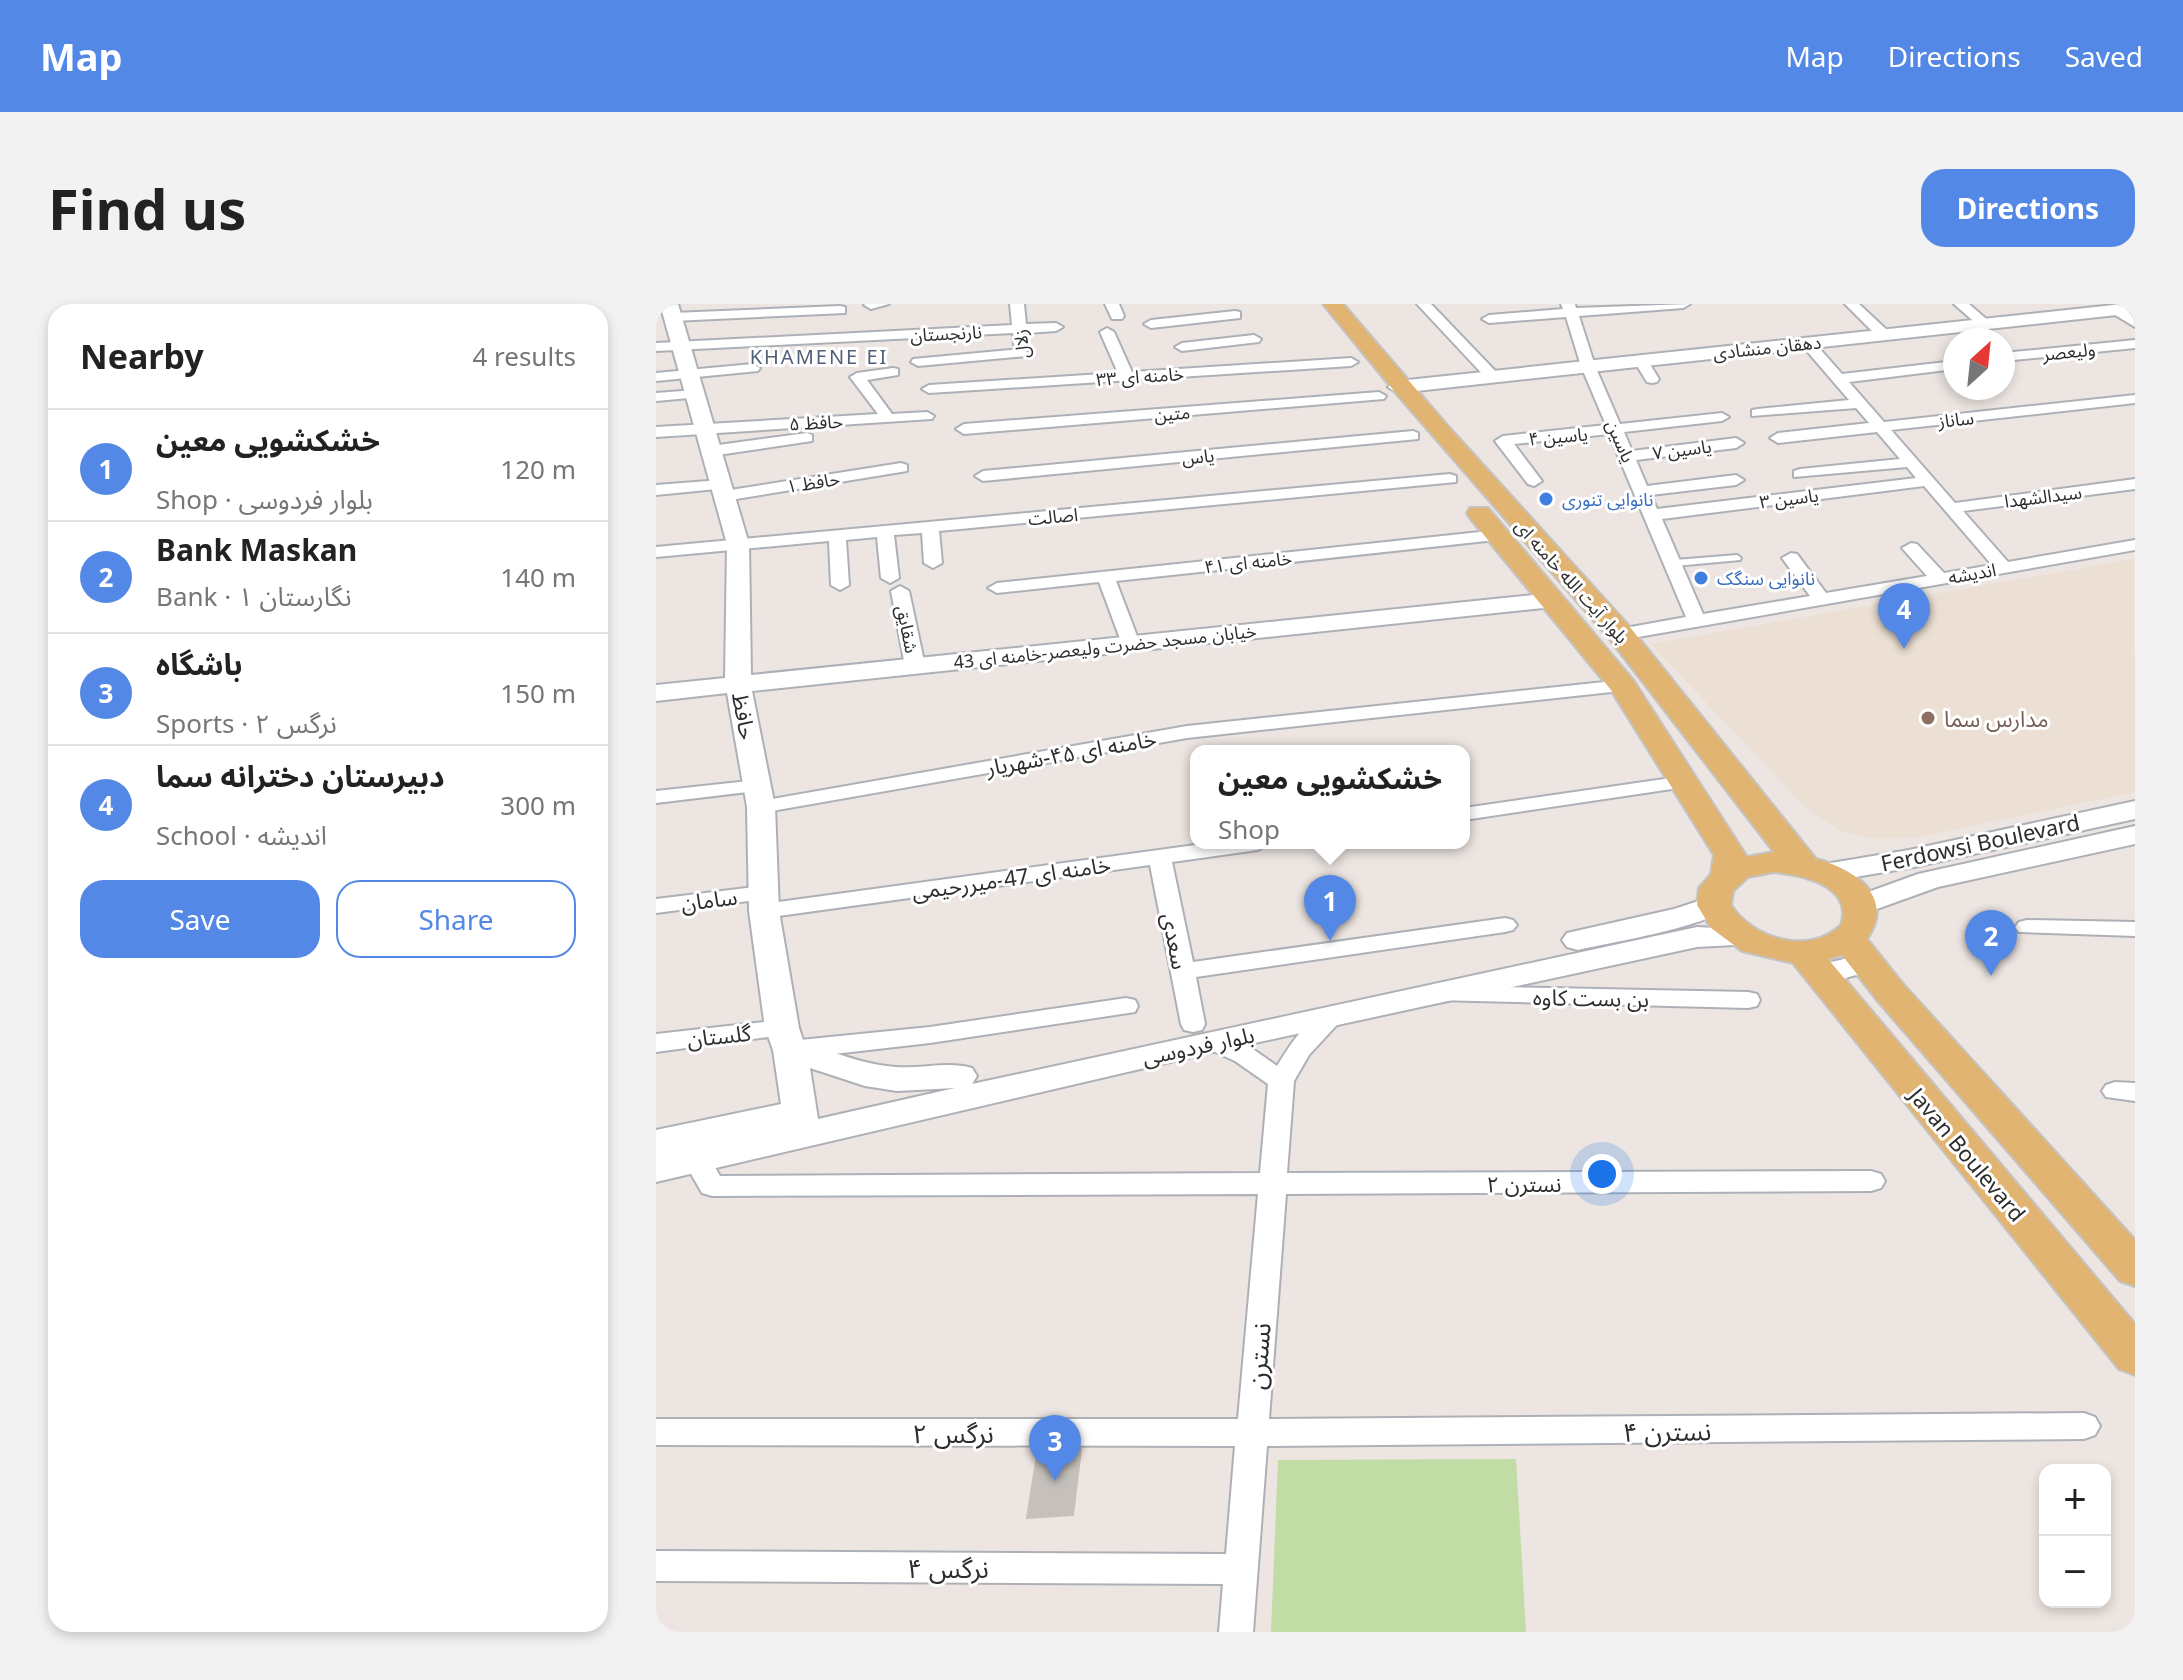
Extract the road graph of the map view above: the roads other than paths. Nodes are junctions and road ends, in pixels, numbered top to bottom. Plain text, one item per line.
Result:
1 (882, 304) edge
2 (1178, 304) edge
3 (1309, 304) edge
4 (1333, 304) edge
5 (1424, 304) edge
6 (1683, 304) edge
7 (1852, 304) edge
8 (1961, 304) edge
9 (871, 305) edge
10 (2126, 309) edge
11 (667, 310) edge
12 (840, 310) dead end
13 (1022, 310) edge
14 (1570, 310) edge
15 (1235, 315) dead end
16 (1489, 319) dead end
17 (1188, 320) junction
18 (2135, 323) edge
19 (1151, 324) dead end
20 (1985, 324) junction
21 (1056, 327) dead end
22 (1019, 330) junction
23 (1107, 332) dead end
24 (1884, 335) junction
25 (1254, 339) dead end
26 (1213, 343) junction
27 (1807, 343) junction
28 (2135, 344) edge
29 (681, 345) junction
30 (656, 347) edge
31 (1182, 347) dead end
32 (1022, 353) junction
33 (2015, 356) edge
34 (1641, 361) junction
35 (918, 362) dead end
36 (1351, 362) junction
37 (1588, 366) junction
38 (1943, 366) edge
39 (753, 368) dead end
40 (1224, 370) junction
41 (893, 372) dead end
42 (656, 377) edge
43 (1127, 377) junction
44 (1493, 377) junction
45 (1652, 379) dead end
46 (1839, 379) junction
47 (1025, 383) junction
48 (692, 384) junction
49 (929, 389) dead end
50 (1389, 391) junction
51 (656, 397) edge
52 (2135, 399) edge
53 (1860, 403) junction
54 (1757, 413) dead end
55 (927, 416) dead end
56 (1722, 417) dead end
57 (888, 418) junction
58 (1881, 427) junction
59 (705, 428) junction
60 (964, 429) dead end
61 (1617, 430) junction
62 (656, 432) edge
63 (1413, 436) junction
64 (807, 438) dead end
65 (1778, 438) dead end
66 (1736, 443) dead end
67 (711, 451) junction
68 (1628, 456) junction
69 (1911, 462) junction
70 (901, 468) dead end
71 (1800, 474) dead end
72 (983, 476) dead end
73 (1450, 479) junction
74 (1736, 480) dead end
75 (1534, 481) dead end
76 (1928, 481) junction
77 (2135, 484) edge
78 (656, 490) edge
79 (722, 491) junction
80 (1643, 491) junction
81 (1952, 508) junction
82 (1650, 515) junction
83 (930, 527) junction
84 (885, 532) junction
85 (1499, 535) junction
86 (837, 536) junction
87 (738, 544) junction
88 (2135, 545) edge
89 (1911, 548) dead end
90 (656, 552) edge
91 (1737, 558) dead end
92 (1791, 558) dead end
93 (933, 563) dead end
94 (1675, 563) junction
95 (2003, 567) junction
96 (1106, 577) junction
97 (1939, 578) junction
98 (840, 585) dead end
99 (997, 588) dead end
100 (1821, 599) junction
101 (1553, 600) junction
102 (1697, 621) junction
103 (1621, 634) junction
104 (1131, 644) junction
105 (915, 666) junction
106 (738, 684) junction
107 (1623, 686) junction
108 (656, 693) edge
109 (1685, 782) junction
110 (759, 796) junction
111 (656, 797) edge
112 (2135, 810) edge
113 (1470, 813) edge
114 (1761, 818) junction
115 (1708, 821) junction
116 (2135, 835) edge
117 (1216, 849) edge
118 (1160, 857) junction
119 (1814, 869) junction
120 (1721, 890) junction
121 (764, 902) junction
122 (656, 906) edge
123 (1505, 925) dead end
124 (2027, 927) dead end
125 (2135, 929) edge
126 (1742, 937) junction
127 (1859, 937) junction
128 (1814, 966) junction
129 (1182, 971) junction
130 (1434, 994) junction
131 (1748, 1000) dead end
132 (1126, 1006) dead end
133 (1334, 1015) junction
134 (1203, 1033) junction
135 (786, 1039) junction
136 (656, 1043) edge
137 (960, 1076) junction
138 (1281, 1081) junction
139 (801, 1123) junction
140 (656, 1143) edge
141 (697, 1160) junction
142 (656, 1169) edge
143 (1871, 1181) dead end
144 (1273, 1185) junction
145 (2135, 1269) edge
146 (2135, 1356) edge
147 (2084, 1426) dead end
148 (656, 1432) edge
149 (1251, 1434) junction
150 (656, 1566) edge
151 (1240, 1569) junction
152 (1236, 1632) edge

1 - 9 street
2 - 17 street
3 - 36 main road, بلوار آیت الله خامنه ای
4 - 50 main road, بلوار آیت الله خامنه ای
5 - 44 street
6 - 14 street
7 - 24 street
8 - 20 street
10 - 18 street
10 - 20 street, دهقان منشادی
11 - 12 street
11 - 29 street, حافظ
13 - 22 street, زلال
14 - 16 street
14 - 37 street, یاسین
15 - 17 street
17 - 19 street
20 - 24 street, دهقان منشادی
21 - 22 street, نارنجستان
22 - 29 street, نارنجستان
22 - 32 street, زلال
23 - 43 street
24 - 27 street, دهقان منشادی
25 - 26 street
26 - 31 street
26 - 40 street
27 - 34 street, دهقان منشادی
27 - 46 street
28 - 33 street, ولیعصر
29 - 30 street, نارنجستان
29 - 48 street, حافظ
32 - 35 street
32 - 47 street, زلال
34 - 37 street, دهقان منشادی
34 - 45 street
36 - 40 street, خامنه ای ۳۳
36 - 50 main road, بلوار آیت الله خامنه ای
37 - 44 street, دهقان منشادی
37 - 61 street, یاسین
38 - 46 street
39 - 48 street
40 - 43 street, خامنه ای ۳۳
41 - 57 street
42 - 48 street
43 - 47 street, خامنه ای ۳۳
44 - 50 street, دهقان منشادی
46 - 53 street
47 - 49 street, خامنه ای ۳۳
48 - 51 street
48 - 59 street, حافظ
50 - 60 street, متین
50 - 63 main road, بلوار آیت الله خامنه ای
50 - 103 main road, بلوار آیت الله خامنه ای
52 - 58 street, ساناز
53 - 54 street
53 - 58 street
55 - 57 street, حافظ ۵
56 - 61 street
57 - 59 street, حافظ ۵
58 - 65 street, ساناز
58 - 69 street
59 - 62 street, حافظ ۵
59 - 67 street, حافظ
61 - 68 street, یاسین
61 - 75 street, یاسین ۴
63 - 72 street, یاس
63 - 73 main road, بلوار آیت الله خامنه ای
64 - 67 street
66 - 68 street, یاسین ۷
67 - 79 street, حافظ
68 - 80 street, یاسین
69 - 71 street
69 - 76 street
70 - 79 street, حافظ ۱
73 - 83 street, اصالت
73 - 85 main road, بلوار آیت الله خامنه ای
74 - 80 street
76 - 81 street
76 - 82 street, یاسین ۳
77 - 81 street, سیدالشهدا
78 - 79 street, حافظ ۱
79 - 87 street, حافظ
80 - 82 street, یاسین
81 - 95 street
82 - 94 street, یاسین
83 - 84 street, اصالت
83 - 93 street
84 - 86 street, اصالت
84 - 105 street, شقایق
85 - 96 street, خامنه ای ۴۱
85 - 101 main road, بلوار آیت الله خامنه ای
86 - 87 street, اصالت
86 - 98 street
87 - 90 street, اصالت
87 - 106 street, حافظ
88 - 95 street, اندیشه
89 - 97 street
91 - 94 lane
92 - 100 street
94 - 102 street, یاسین
95 - 97 street, اندیشه
96 - 99 street, خامنه ای ۴۱
96 - 104 street
97 - 100 street, اندیشه
100 - 102 street, اندیشه
101 - 104 street, خیابان مسجد حضرت ولیعصر-خامنه ای 43
101 - 107 main road, بلوار آیت الله خامنه ای
102 - 103 street, اندیشه
103 - 114 main road, بلوار آیت الله خامنه ای
104 - 105 street, خیابان مسجد حضرت ولیعصر-خامنه ای 43
105 - 106 street, خیابان مسجد حضرت ولیعصر-خامنه ای 43
106 - 108 street, خیابان مسجد حضرت ولیعصر-خامنه ای 43
106 - 110 street, حافظ
107 - 109 main road, بلوار آیت الله خامنه ای
107 - 110 street, خامنه ای ۴۵-شهریار
109 - 113 street
109 - 115 main road, بلوار آیت الله خامنه ای
110 - 111 street, خامنه ای ۴۵-شهریار
110 - 121 street, حافظ
112 - 119 street, Ferdowsi Boulevard
114 - 115 main road
114 - 119 main road, بلوار آیت الله خامنه ای
115 - 120 main road, بلوار آیت الله خامنه ای
116 - 127 street, Ferdowsi Boulevard
117 - 118 street, خامنه ای 47-میررحیمی
118 - 121 street, خامنه ای 47-میررحیمی
118 - 129 street, سعدی
119 - 120 main road
119 - 127 main road, بلوار آیت الله خامنه ای
120 - 126 main road
120 - 134 street, بلوار فردوسی
121 - 122 street, سامان
121 - 135 street, حافظ
123 - 129 street
124 - 125 street
126 - 128 main road
126 - 130 street, بلوار فردوسی
127 - 128 main road
127 - 145 main road
128 - 146 main road, Javan Boulevard
129 - 134 street, سعدی
130 - 131 street, بن بست کاوه
130 - 133 street, بلوار فردوسی
132 - 135 street, گلستان
133 - 134 street, بلوار فردوسی
133 - 138 street, نسترن
134 - 137 street, بلوار فردوسی
134 - 138 street
134 - 139 street, بلوار فردوسی
135 - 136 street, گلستان
135 - 137 street
135 - 139 street, حافظ
137 - 139 street, بلوار فردوسی
138 - 144 street, نسترن
139 - 140 street, بلوار فردوسی
139 - 141 street, بلوار فردوسی
141 - 142 street, بلوار فردوسی
141 - 144 street, نسترن ۲
143 - 144 street, نسترن ۲
144 - 149 street, نسترن
147 - 149 street, نسترن ۴
148 - 149 street, نرگس ۲
149 - 151 street, نسترن
150 - 151 street, نرگس ۴
151 - 152 street, نسترن

